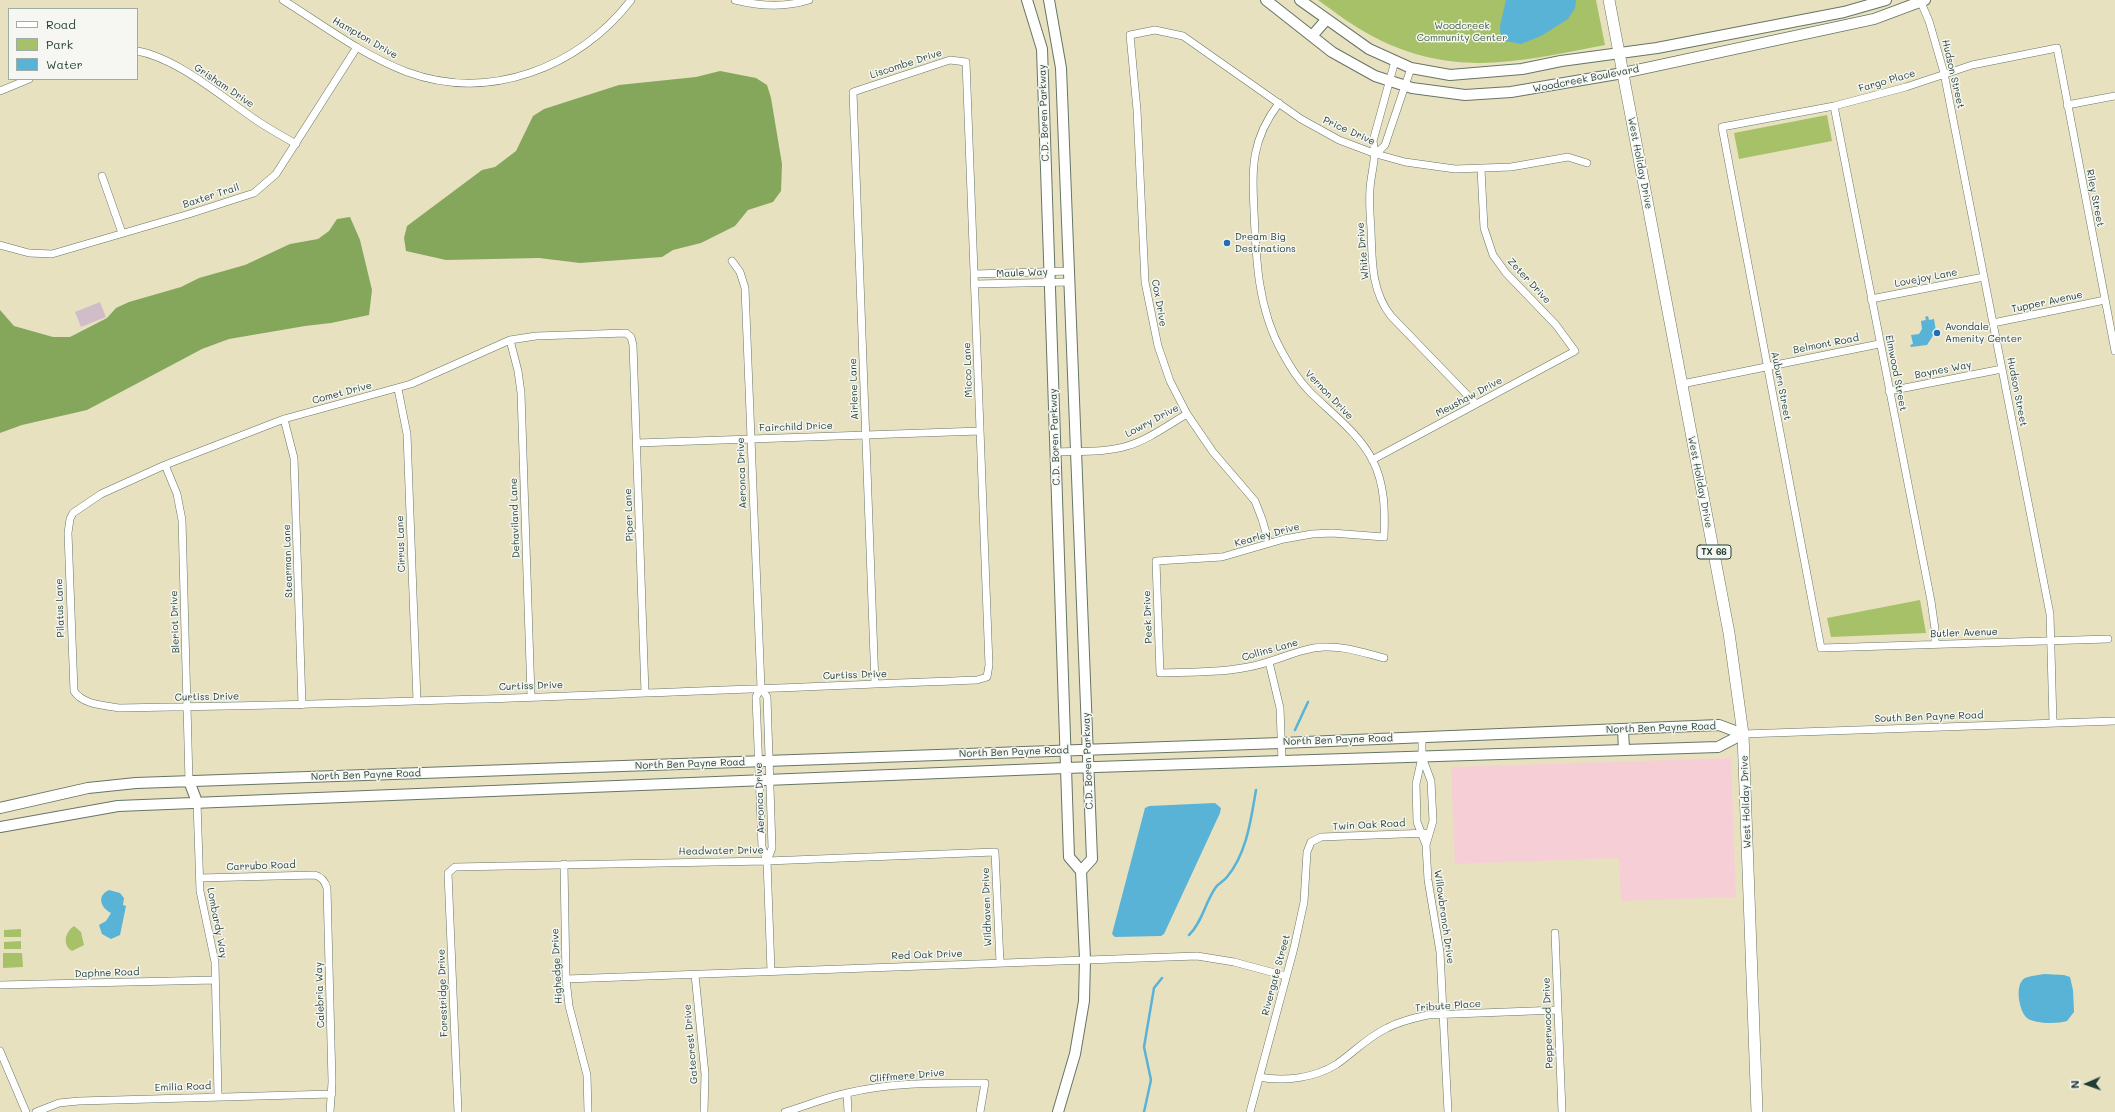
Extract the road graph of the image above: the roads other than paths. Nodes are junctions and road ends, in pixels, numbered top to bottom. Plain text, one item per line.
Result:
1 (283, 0) edge
2 (631, 0) edge
3 (734, 0) edge
4 (809, 0) edge
5 (1027, 0) edge
6 (1049, 0) edge
7 (1266, 0) edge
8 (1300, 0) edge
9 (1609, 0) edge
10 (1886, 0) edge
11 (1922, 1) edge
12 (1326, 20) junction
13 (1130, 35) joint
14 (1312, 36) junction
15 (357, 47) junction
16 (2057, 48) joint
17 (138, 51) edge
18 (1619, 54) junction
19 (1395, 61) junction
20 (966, 62) joint
21 (1411, 68) junction
22 (1623, 73) junction
23 (1944, 73) junction
24 (27, 80) edge
25 (1390, 81) junction
26 (1404, 86) junction
27 (0, 92) edge
28 (853, 92) joint
29 (2115, 96) edge
30 (1279, 103) junction
31 (2067, 105) junction
32 (1834, 106) junction
33 (1722, 128) joint
34 (296, 144) junction
35 (1376, 154) junction
36 (1587, 163) dead end
37 (1481, 169) junction
38 (102, 176) dead end
39 (122, 233) junction
40 (0, 245) edge
41 (732, 261) dead end
42 (1049, 271) junction
43 (1069, 271) junction
44 (975, 274) junction
45 (1984, 277) junction
46 (1050, 282) junction
47 (1070, 282) junction
48 (975, 284) junction
49 (1871, 299) junction
50 (2105, 300) junction
51 (1993, 323) junction
52 (631, 337) joint
53 (510, 340) junction
54 (1880, 344) junction
55 (1574, 350) joint
56 (2115, 350) edge
57 (1767, 366) junction
58 (2002, 368) junction
59 (1682, 384) junction
60 (398, 389) junction
61 (1889, 391) junction
62 (1476, 404) junction
63 (1187, 414) junction
64 (284, 419) junction
65 (980, 431) junction
66 (866, 435) junction
67 (751, 439) junction
68 (637, 443) junction
69 (1077, 451) junction
70 (1055, 452) junction
71 (1372, 460) junction
72 (165, 465) junction
73 (70, 519) joint
74 (1384, 537) joint
75 (1269, 543) junction
76 (1156, 561) joint
77 (2108, 638) dead end
78 (2051, 640) junction
79 (1935, 644) junction
80 (1821, 648) joint
81 (1384, 658) dead end
82 (1269, 662) junction
83 (1160, 673) joint
84 (987, 677) joint
85 (875, 684) junction
86 (761, 688) junction
87 (645, 693) junction
88 (77, 695) joint
89 (531, 696) junction
90 (417, 701) junction
91 (302, 705) junction
92 (188, 707) junction
93 (2115, 720) edge
94 (2053, 723) junction
95 (1623, 729) junction
96 (1743, 734) junction
97 (1422, 737) junction
98 (1281, 743) junction
99 (1088, 749) junction
100 (1064, 750) junction
101 (1624, 750) junction
102 (1422, 756) junction
103 (759, 761) junction
104 (769, 761) junction
105 (1282, 761) junction
106 (1088, 767) junction
107 (1065, 768) junction
108 (764, 780) junction
109 (189, 781) junction
110 (197, 802) junction
111 (0, 808) edge
112 (0, 827) edge
113 (1421, 833) junction
114 (1429, 833) junction
115 (1311, 842) joint
116 (1426, 845) junction
117 (995, 852) joint
118 (767, 860) junction
119 (564, 864) junction
120 (1081, 871) junction
121 (448, 873) joint
122 (200, 878) junction
123 (322, 878) joint
124 (1555, 933) dead end
125 (1085, 959) junction
126 (1000, 963) junction
127 (771, 971) junction
128 (695, 975) junction
129 (1286, 976) junction
130 (215, 980) junction
131 (566, 980) junction
132 (0, 985) edge
133 (1558, 1010) junction
134 (1442, 1015) junction
135 (0, 1051) edge
136 (1259, 1077) junction
137 (847, 1093) junction
138 (332, 1094) junction
139 (218, 1096) junction
140 (26, 1112) edge
141 (36, 1112) edge
142 (330, 1112) edge
143 (458, 1112) edge
144 (588, 1112) edge
145 (704, 1112) edge
146 (786, 1112) edge
147 (848, 1112) edge
148 (980, 1112) edge
149 (1058, 1112) edge
150 (1250, 1112) edge
151 (1448, 1112) edge
152 (1562, 1112) edge
153 (1757, 1112) edge

1 - 15 street, Hampton Drive
2 - 15 street, Hampton Drive
3 - 4 street
5 - 42 street, C.D. Boren Parkway
6 - 43 street, C.D. Boren Parkway
7 - 14 street, Woodcreek Boulevard
8 - 12 street, Woodcreek Boulevard
9 - 18 main road, West Holiday Drive / TX 66
10 - 18 street, Woodcreek Boulevard
11 - 22 street, Woodcreek Boulevard
11 - 23 street, Hudson Street
12 - 14 street
12 - 19 street, Woodcreek Boulevard
13 - 30 street, Price Drive
13 - 63 street, Cox Drive
14 - 25 street, Woodcreek Boulevard
15 - 34 street, Baxter Trail
16 - 23 street, Fargo Place
16 - 31 street, Riley Street
17 - 34 street, Grisham Drive
18 - 21 street, Woodcreek Boulevard
18 - 22 main road, West Holiday Drive / TX 66
19 - 21 street, Woodcreek Boulevard
19 - 25 street, White Drive
20 - 28 street, Liscombe Drive
20 - 44 street, Micco Lane
21 - 26 street, White Drive
22 - 26 street, Woodcreek Boulevard
22 - 59 main road, West Holiday Drive / TX 66
23 - 32 street, Fargo Place
23 - 45 street, Hudson Street
24 - 27 street
25 - 26 street, Woodcreek Boulevard
25 - 35 street, White Drive
26 - 35 street, White Drive
28 - 66 street, Airlene Lane
29 - 31 street
30 - 35 street, Price Drive
30 - 71 street, Vernon Drive
31 - 50 street, Riley Street
32 - 33 street, Fargo Place
32 - 49 street, Elmwood Street
33 - 57 street, Auburn Street
34 - 39 street, Baxter Trail
35 - 37 street, Price Drive
35 - 62 street, White Drive
36 - 37 street, Price Drive
37 - 55 street, Zeter Drive
38 - 39 street
39 - 40 street, Baxter Trail
41 - 67 street, Aeronca Drive
42 - 43 street, Maule Way
42 - 44 street, Maule Way
42 - 46 street, C.D. Boren Parkway
43 - 47 street, C.D. Boren Parkway
44 - 48 street, Micco Lane
45 - 49 street, Lovejoy Lane
45 - 51 street, Hudson Street
46 - 47 street, Maule Way
46 - 48 street, Maule Way
46 - 70 street, C.D. Boren Parkway
47 - 69 street, C.D. Boren Parkway
48 - 65 street, Micco Lane
49 - 54 street, Elmwood Street
50 - 51 street, Tupper Avenue
50 - 56 street, Riley Street
51 - 58 street, Hudson Street
52 - 53 street, Comet Drive
52 - 68 street, Piper Lane
53 - 60 street, Comet Drive
53 - 89 street, Dehaviland Lane
54 - 57 street, Belmont Road
54 - 61 street, Elmwood Street
55 - 62 street, Meushaw Drive
57 - 59 street, Belmont Road
57 - 80 street, Auburn Street
58 - 61 street, Baynes Way
58 - 78 street, Hudson Street
59 - 96 main road, West Holiday Drive / TX 66
60 - 64 street, Comet Drive
60 - 90 street, Cirrus Lane
61 - 79 street, Elmwood Street
62 - 71 street, Meushaw Drive
63 - 69 street, Lowry Drive
63 - 75 street, Cox Drive
64 - 72 street, Comet Drive
64 - 91 street, Stearman Lane
65 - 66 street, Fairchild Drice
65 - 84 street, Micco Lane
66 - 67 street, Fairchild Drice
66 - 85 street, Airlene Lane
67 - 68 street, Fairchild Drice
67 - 86 street, Aeronca Drive
68 - 87 street, Piper Lane
69 - 70 street, Lowry Drive
69 - 99 street, C.D. Boren Parkway
70 - 100 street, C.D. Boren Parkway
71 - 74 street, Vernon Drive
72 - 73 street, Comet Drive
72 - 92 street, Bleriot Drive
73 - 88 street, Pilatus Lane
74 - 75 street, Kearley Drive
75 - 76 street, Kearley Drive
76 - 83 street, Peek Drive
77 - 78 street, Butler Avenue
78 - 79 street, Butler Avenue
78 - 94 street, Hudson Street
79 - 80 street, Butler Avenue
81 - 82 street, Collins Lane
82 - 83 street, Collins Lane
82 - 98 street
84 - 85 street, Curtiss Drive
85 - 86 street, Curtiss Drive
86 - 87 street, Curtiss Drive
86 - 103 street, Aeronca Drive
86 - 104 street, Aeronca Drive
87 - 89 street, Curtiss Drive
88 - 92 street, Curtiss Drive
89 - 90 street, Curtiss Drive
90 - 91 street, Curtiss Drive
91 - 92 street, Curtiss Drive
92 - 109 street, Bleriot Drive
93 - 94 street, South Ben Payne Road
94 - 96 street, South Ben Payne Road
95 - 96 street, North Ben Payne Road
95 - 97 street, North Ben Payne Road
95 - 101 street
96 - 101 street, North Ben Payne Road
96 - 153 main road, West Holiday Drive / TX 66
97 - 98 street, North Ben Payne Road
97 - 102 street, Willowbranch Drive
98 - 99 street, North Ben Payne Road
98 - 105 street
99 - 100 street, North Ben Payne Road
99 - 106 street, C.D. Boren Parkway
100 - 104 street, North Ben Payne Road
100 - 107 street, C.D. Boren Parkway
101 - 102 street, North Ben Payne Road
102 - 105 street, North Ben Payne Road
102 - 113 street, Willowbranch Drive
102 - 114 street, Willowbranch Drive
103 - 104 street, North Ben Payne Road
103 - 108 street, Aeronca Drive
103 - 109 street, North Ben Payne Road
104 - 108 street, Aeronca Drive
105 - 106 street, North Ben Payne Road
106 - 107 street, North Ben Payne Road
106 - 120 street, C.D. Boren Parkway
107 - 108 street, North Ben Payne Road
107 - 120 street, C.D. Boren Parkway
108 - 110 street, North Ben Payne Road
108 - 118 street, Aeronca Drive
108 - 118 street, Aeronca Drive
109 - 110 street
109 - 111 street, North Ben Payne Road
110 - 112 street, North Ben Payne Road
110 - 122 street, Lombardy Way
113 - 114 street, Twin Oak Road
113 - 115 street, Twin Oak Road
113 - 116 street, Willowbranch Drive
114 - 116 street, Willowbranch Drive
115 - 129 street, Rivergate Street
116 - 134 street, Willowbranch Drive
117 - 118 street, Headwater Drive
117 - 126 street, Wildhaven Drive
118 - 119 street, Headwater Drive
118 - 127 street, Aeronca Drive
119 - 121 street, Headwater Drive
119 - 131 street, Highedge Drive
120 - 125 street
121 - 143 street, Forestridge Drive
122 - 123 street, Carrubo Road
122 - 130 street, Lombardy Way
123 - 138 street, Calebria Way
124 - 133 street, Pepperwood Drive
125 - 126 street, Red Oak Drive
125 - 129 street, Red Oak Drive
125 - 149 street
126 - 127 street, Red Oak Drive
127 - 128 street, Red Oak Drive
128 - 131 street, Red Oak Drive
128 - 145 street, Gatecrest Drive
129 - 136 street, Rivergate Street
130 - 132 street, Daphne Road
130 - 139 street, Lombardy Way
131 - 144 street, Highedge Drive
133 - 134 street, Tribute Place
133 - 152 street, Pepperwood Drive
134 - 136 street, Tribute Place
134 - 151 street, Willowbranch Drive
135 - 140 street
136 - 150 street, Rivergate Street
137 - 146 street, Cliffmere Drive
137 - 147 street
137 - 148 street, Cliffmere Drive
138 - 139 street, Emilia Road
138 - 142 street, Calebria Way
139 - 141 street, Emilia Road

